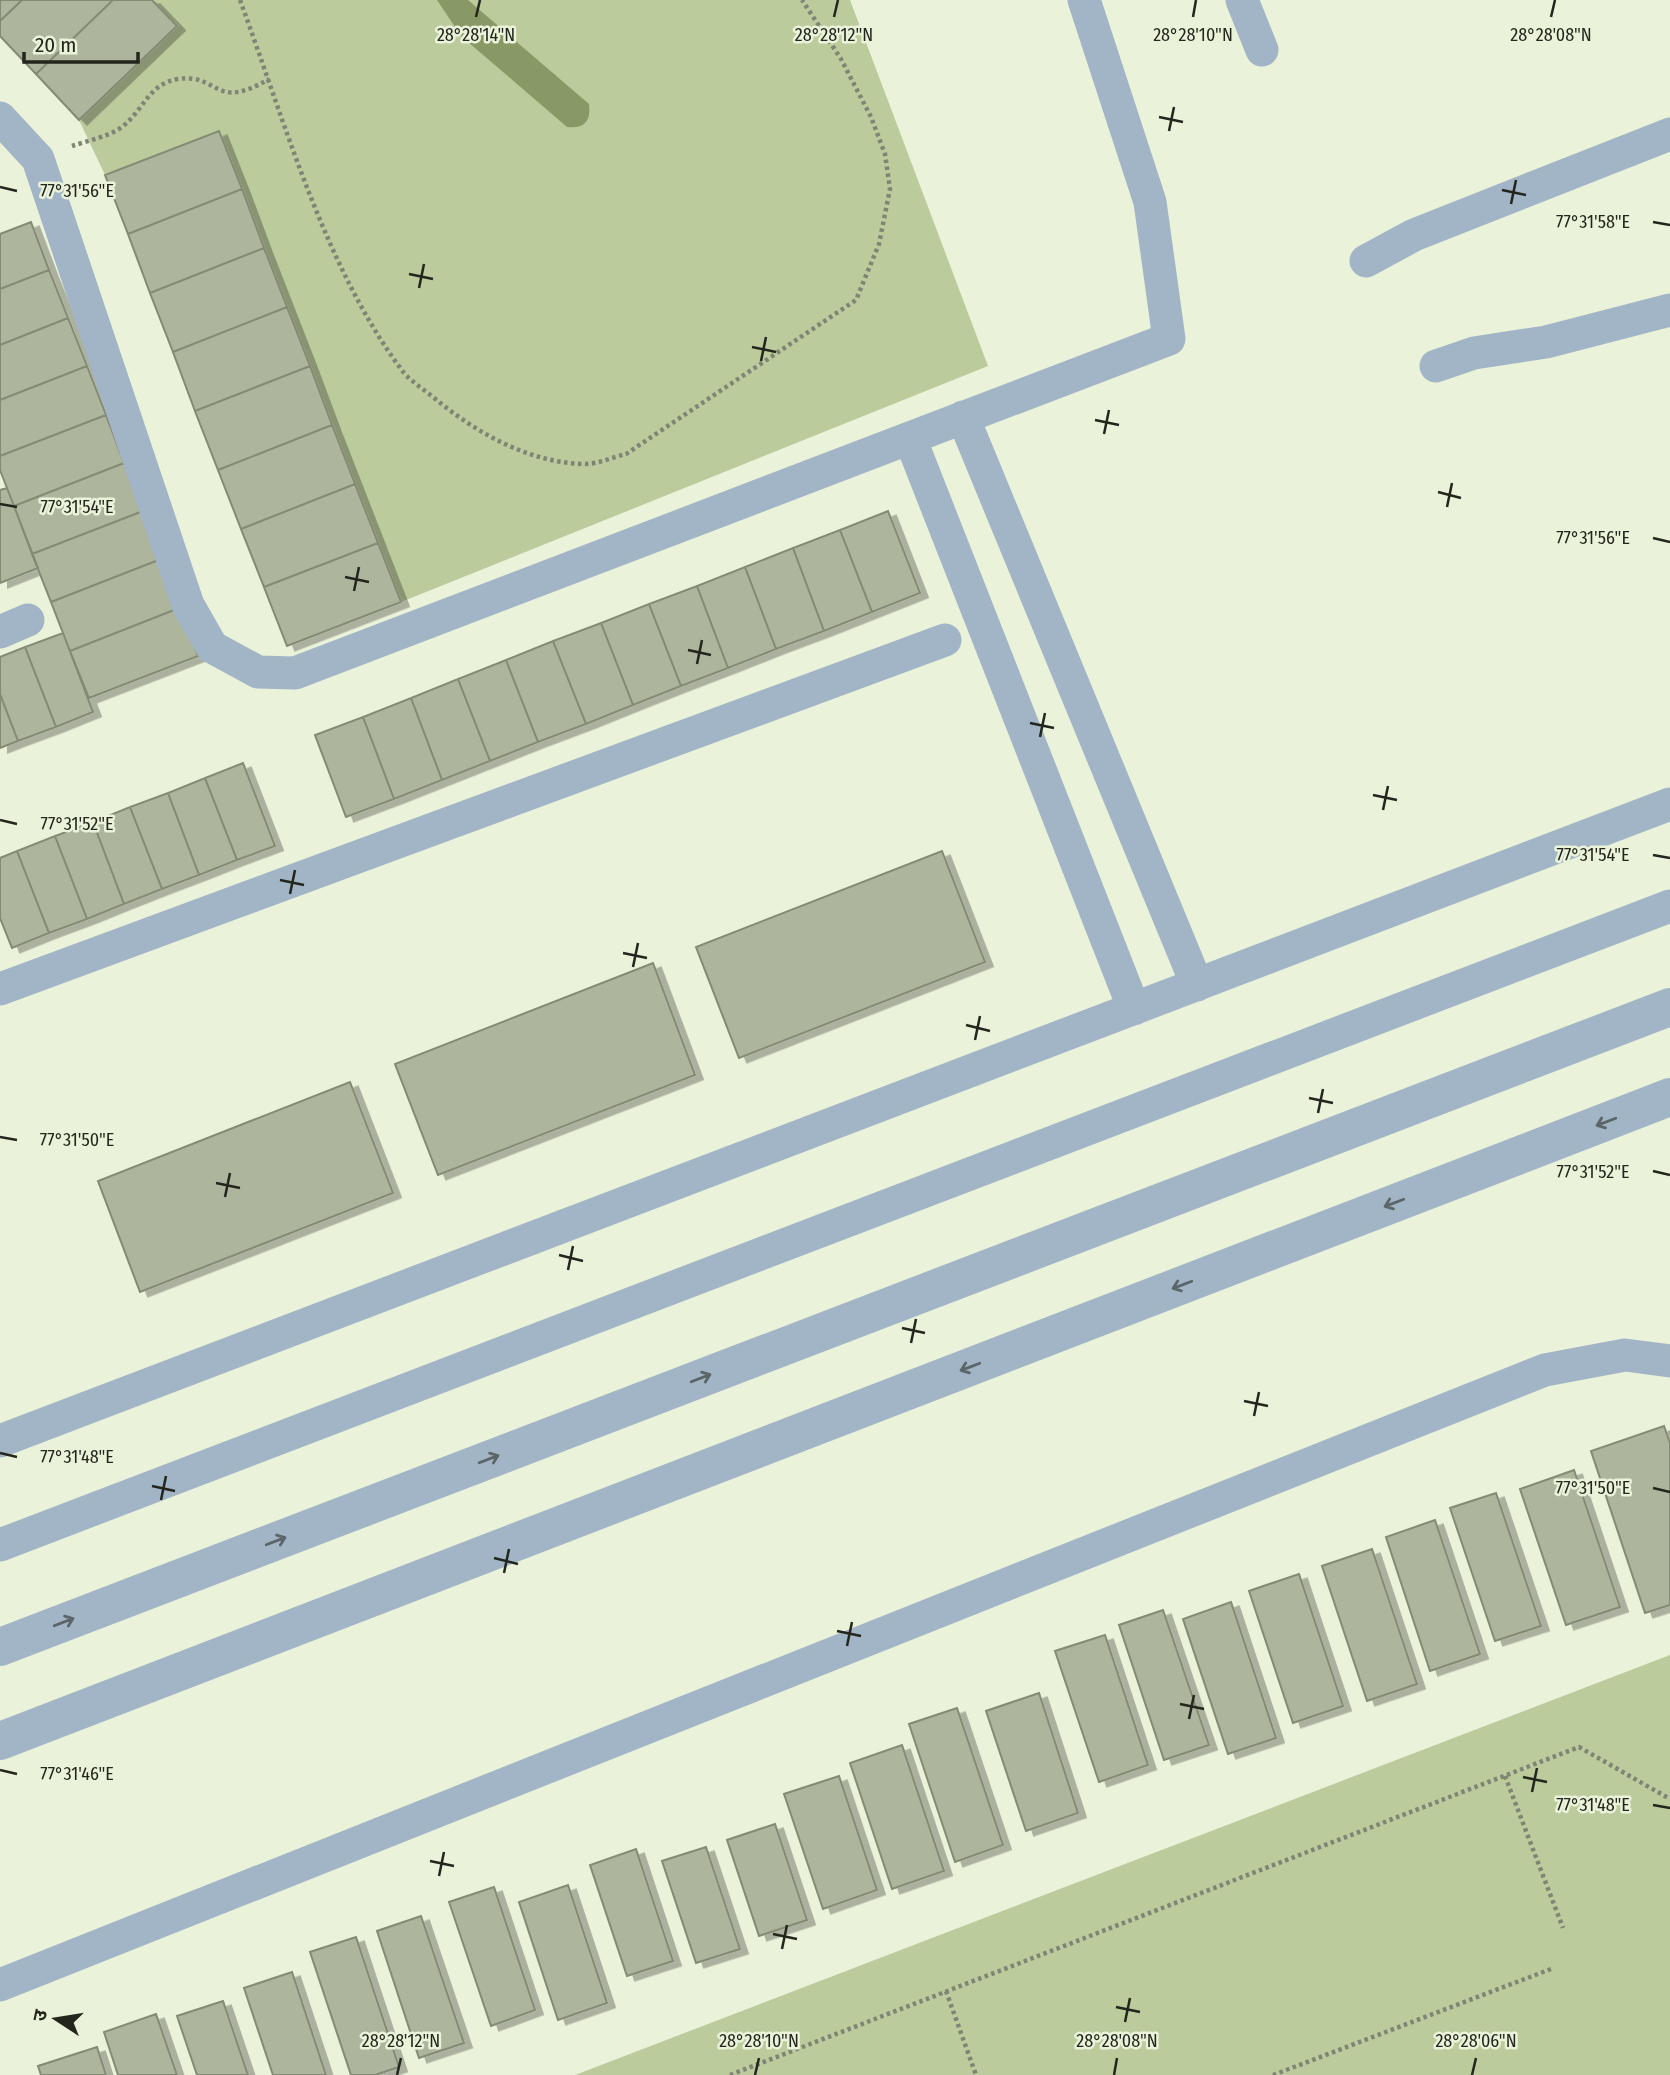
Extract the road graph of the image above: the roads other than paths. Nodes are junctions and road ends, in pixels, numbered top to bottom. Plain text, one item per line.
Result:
1 (1084, 0) edge
2 (1242, 0) edge
3 (1262, 50) dead end
4 (0, 118) edge
5 (1670, 134) edge
6 (1366, 261) dead end
7 (1670, 310) edge
8 (1436, 366) dead end
9 (964, 417) junction
10 (910, 438) junction
11 (945, 640) dead end
12 (1670, 804) edge
13 (1670, 906) edge
14 (1197, 985) junction
15 (0, 989) edge
16 (1670, 1007) edge
17 (1134, 1009) junction
18 (1670, 1097) edge
19 (1669, 1359) edge
20 (0, 1441) edge
21 (0, 1545) edge
22 (0, 1647) edge
23 (0, 1741) edge
24 (0, 1985) edge

1 - 9 street
2 - 3 street
4 - 10 street
5 - 6 street
7 - 8 street
9 - 10 street
9 - 14 street
10 - 17 street
11 - 15 street
12 - 14 street
13 - 21 street
14 - 17 street
22 -> 16 street
17 - 20 street
18 -> 23 street
19 - 24 street

